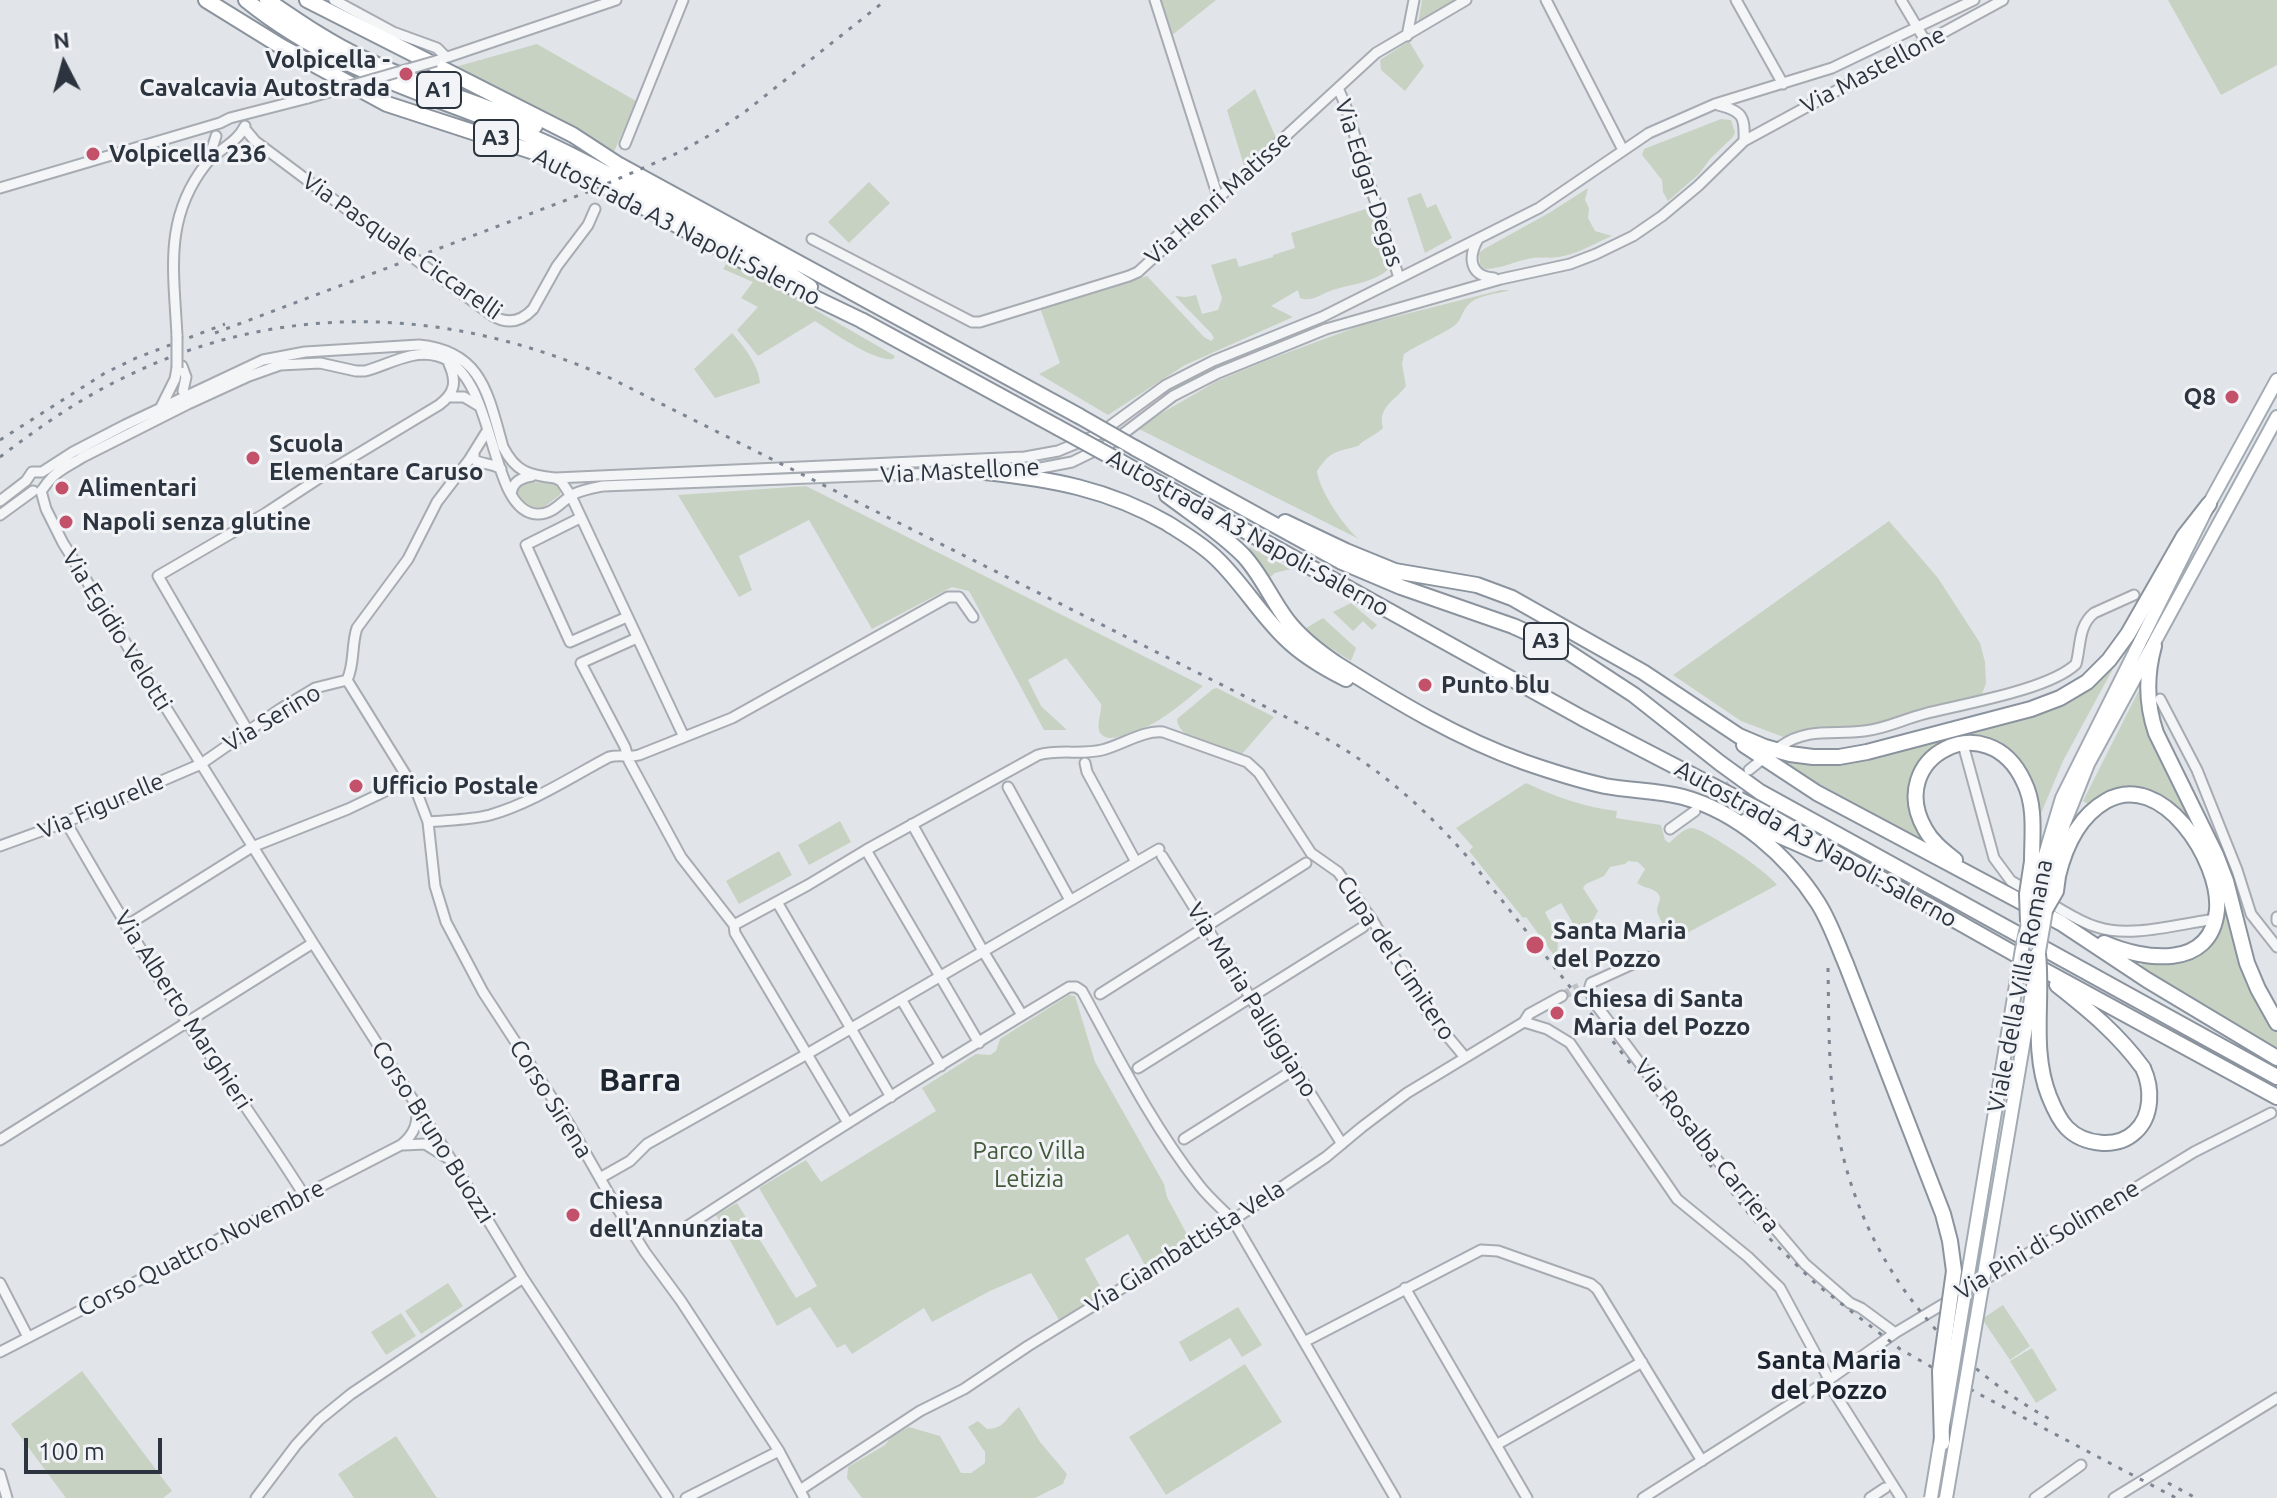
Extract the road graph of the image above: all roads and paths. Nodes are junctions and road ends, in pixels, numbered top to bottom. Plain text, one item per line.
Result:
1 (194, 0) edge
2 (206, 0) edge
3 (246, 0) edge
4 (267, 0) edge
5 (307, 0) edge
6 (334, 0) edge
7 (616, 0) edge
8 (683, 0) edge
9 (1155, 0) edge
10 (1414, 0) edge
11 (1466, 0) edge
12 (1546, 0) edge
13 (1736, 0) edge
14 (1901, 0) edge
15 (1974, 0) edge
16 (2003, 0) edge
17 (239, 21) junction
18 (1917, 28) junction
19 (1407, 36) junction
20 (1926, 42) junction
21 (441, 59) junction
22 (1783, 84) junction
23 (1338, 88) junction
24 (1715, 104) junction
25 (261, 111) junction
26 (234, 118) junction
27 (220, 123) junction
28 (245, 128) junction
29 (197, 130) junction
30 (215, 134) junction
31 (235, 139) junction
32 (255, 141) junction
33 (1744, 141) junction
34 (625, 144) dead end
35 (1623, 150) junction
36 (208, 161) junction
37 (619, 165) junction
38 (0, 188) edge
39 (1218, 197) junction
40 (595, 209) dead end
41 (812, 239) dead end
42 (1478, 239) junction
43 (1399, 278) junction
44 (1501, 279) junction
45 (1322, 317) junction
46 (861, 320) junction
47 (1326, 329) junction
48 (358, 349) junction
49 (447, 361) junction
50 (180, 370) junction
51 (356, 371) junction
52 (2277, 380) edge
53 (203, 387) junction
54 (185, 397) junction
55 (450, 397) junction
56 (480, 406) junction
57 (159, 410) junction
58 (2277, 417) edge
59 (487, 431) junction
60 (474, 453) junction
61 (1121, 462) junction
62 (501, 469) junction
63 (42, 472) junction
64 (985, 472) junction
65 (532, 476) junction
66 (555, 478) junction
67 (26, 481) junction
68 (48, 481) junction
69 (591, 489) junction
70 (37, 491) junction
71 (511, 494) junction
72 (571, 496) junction
73 (1228, 500) junction
74 (0, 501) edge
75 (2209, 504) junction
76 (554, 510) junction
77 (0, 515) edge
78 (580, 518) junction
79 (2134, 595) dead end
80 (627, 617) junction
81 (973, 617) dead end
82 (1286, 630) junction
83 (637, 638) junction
84 (2154, 646) junction
85 (347, 680) junction
86 (2160, 699) dead end
87 (1686, 701) junction
88 (1953, 706) junction
89 (1957, 722) dead end
90 (248, 731) junction
91 (684, 737) junction
92 (1781, 746) dead end
93 (1964, 748) dead end
94 (627, 757) junction
95 (1759, 762) dead end
96 (1085, 763) dead end
97 (201, 764) junction
98 (1749, 770) tunnel mouth
99 (409, 780) junction
100 (1008, 787) dead end
101 (1696, 806) junction
102 (66, 822) junction
103 (428, 822) junction
104 (912, 824) junction
105 (1670, 829) dead end
106 (0, 846) edge
107 (252, 847) junction
108 (866, 850) junction
109 (1136, 862) junction
110 (1306, 863) dead end
111 (2046, 870) junction
112 (1976, 879) junction
113 (1903, 892) junction
114 (1070, 900) junction
115 (777, 902) junction
116 (2045, 910) joint
117 (2209, 920) dead end
118 (2028, 922) joint
119 (2061, 923) junction
120 (734, 925) junction
121 (126, 926) junction
122 (1206, 926) junction
123 (1363, 927) dead end
124 (313, 943) junction
125 (2277, 947) edge
126 (983, 951) junction
127 (1648, 957) dead end
128 (2033, 958) junction
129 (939, 977) junction
130 (1100, 994) dead end
131 (1562, 996) tunnel mouth
132 (1251, 997) junction
133 (901, 999) junction
134 (1022, 1015) junction
135 (187, 1022) junction
136 (1524, 1022) junction
137 (2277, 1023) edge
138 (850, 1029) junction
139 (979, 1043) junction
140 (807, 1054) junction
141 (1464, 1056) junction
142 (2277, 1058) edge
143 (941, 1066) junction
144 (1138, 1068) dead end
145 (1295, 1069) junction
146 (2277, 1077) edge
147 (891, 1097) junction
148 (2277, 1097) edge
149 (417, 1105) junction
150 (2271, 1113) dead end
151 (845, 1118) dead end
152 (1184, 1139) dead end
153 (0, 1140) edge
154 (1342, 1144) junction
155 (401, 1145) junction
156 (452, 1161) junction
157 (600, 1178) junction
158 (304, 1195) junction
159 (1233, 1220) junction
160 (680, 1231) dead end
161 (523, 1278) junction
162 (0, 1283) edge
163 (1405, 1288) junction
164 (1895, 1333) junction
165 (28, 1337) junction
166 (1304, 1342) junction
167 (0, 1352) edge
168 (1642, 1362) junction
169 (1829, 1380) junction
170 (2277, 1398) edge
171 (1942, 1443) junction
172 (1496, 1445) junction
173 (779, 1451) junction
174 (1702, 1461) junction
175 (2081, 1465) dead end
176 (0, 1474) edge
177 (1885, 1488) dead end
178 (802, 1494) edge
179 (7, 1498) edge
180 (256, 1498) edge
181 (668, 1498) edge
182 (686, 1498) edge
183 (1395, 1498) edge
184 (1527, 1498) edge
185 (1643, 1498) edge
186 (1870, 1498) edge
187 (1901, 1498) edge
188 (1931, 1498) edge
189 (1946, 1498) edge
190 (2035, 1498) edge
191 (2114, 1498) edge

1 - 17 highway
2 - 17 highway, Autostrada A3 Napoli-Salerno / A3
3 - 46 highway, A1
4 - 37 highway, A1
5 - 37 highway, Autostrada A3 Napoli-Salerno / A3
6 - 21 street
7 - 21 street
8 - 34 street
9 - 39 street
10 - 19 street
11 - 19 street, Via Henri Matisse
12 - 35 street
13 - 22 street
14 - 18 street
15 - 18 street, Via Mastellone
16 - 20 street, Via Mastellone
17 - 46 highway, Autostrada A3 Napoli-Salerno / A3
18 - 20 street
18 - 22 street, Via Mastellone
19 - 23 street, Via Henri Matisse
20 - 33 street, Via Mastellone
21 - 25 street, bridge
22 - 24 street, Via Mastellone
23 - 39 street, Via Henri Matisse
23 - 43 street, Via Edgar Degas
24 - 33 street
24 - 35 street, Via Mastellone
25 - 26 street
25 - 28 street
26 - 27 street
26 - 28 street
27 - 29 street
27 - 30 street
28 - 31 street
28 - 32 street, Via Pasquale Ciccarelli
29 - 30 street
29 - 38 street
30 - 31 street
30 - 36 street
31 - 32 street, Via Pasquale Ciccarelli
31 - 36 street
32 - 40 street, Via Pasquale Ciccarelli, bridge
33 - 44 street, Via Mastellone
35 - 42 street, Via Mastellone
36 - 50 street, bridge
37 - 73 highway, Autostrada A3 Napoli-Salerno / A3, bridge
39 - 41 street, Via Henri Matisse
42 - 43 street, Via Mastellone
42 - 44 street
43 - 45 street, Via Mastellone
44 - 47 street, Via Mastellone
45 - 47 street
45 - 66 street, Via Mastellone
46 - 61 highway, Autostrada A3 Napoli-Salerno / A3, bridge
47 - 64 street, Via Mastellone
48 - 51 street
48 - 53 street
48 - 65 street
49 - 51 street
49 - 55 street
49 - 56 street
50 - 53 street
50 - 54 street
50 - 57 street
51 - 54 street
52 - 75 main road, Viale della Villa Romana
53 - 54 street
54 - 57 street
54 - 68 street
55 - 56 street
55 - 90 street
56 - 59 street
57 - 63 street
58 - 84 main road, Viale della Villa Romana
59 - 60 street
59 - 62 street
60 - 62 street
60 - 85 street
61 - 82 highway, A3
61 - 113 highway, Autostrada A3 Napoli-Salerno / A3
62 - 71 street
63 - 67 street
63 - 68 street
64 - 69 street, Via Mastellone
64 - 82 highway
65 - 66 street
65 - 71 street
66 - 72 street
67 - 70 street
67 - 74 street
68 - 70 street
69 - 72 street, Via Mastellone
69 - 78 street
70 - 77 street
70 - 97 street, Via Egidio Velotti
71 - 76 street
72 - 76 street
72 - 78 street
73 - 87 highway
73 - 146 highway, Autostrada A3 Napoli-Salerno / A3
75 - 87 highway
75 - 111 main road, Viale della Villa Romana
76 - 78 street
78 - 80 street
78 - 80 street
79 - 88 street
80 - 83 street
81 - 91 street
82 - 101 highway, A3
83 - 91 street
83 - 94 street
84 - 111 main road, Viale della Villa Romana
84 - 137 highway
85 - 90 street, Via Serino
85 - 99 street, Corso Sirena
86 - 125 street
87 - 112 highway
88 - 89 street
88 - 92 street
90 - 97 street, Via Serino
91 - 94 street
93 - 117 street
94 - 103 street
94 - 120 street
95 - 98 street
96 - 109 street
97 - 102 street, Via Figurelle
97 - 107 street, Corso Bruno Buozzi
99 - 103 street, Corso Sirena
99 - 107 street
100 - 114 street
101 - 105 street
101 - 113 highway, A3
101 - 171 highway, A3, bridge
102 - 106 street, Via Figurelle
102 - 121 street, Via Alberto Marghieri
103 - 157 street, Corso Sirena
104 - 108 street
104 - 126 street
104 - 141 street, Cupa del Cimitero
107 - 121 street
107 - 124 street, Corso Bruno Buozzi
108 - 115 street
108 - 129 street
109 - 114 street
109 - 122 street, Via Maria Palliggiano
110 - 122 street
111 - 112 highway
111 - 116 highway, bridge
111 - 118 highway, bridge
111 - 119 highway
112 - 119 highway
113 - 128 highway, Autostrada A3 Napoli-Salerno / A3
114 - 126 street
115 - 120 street
115 - 138 street
116 - 128 main road, Viale della Villa Romana, bridge
118 - 171 main road, Viale della Villa Romana, bridge
119 - 142 highway
120 - 140 street
121 - 135 street, Via Alberto Marghieri
122 - 130 street
122 - 132 street, Via Maria Palliggiano
123 - 132 street
124 - 135 street
124 - 149 street, Corso Bruno Buozzi
126 - 129 street
126 - 134 street
127 - 164 street, Via Rosalba Carriera
128 - 128 highway, bridge
128 - 148 highway, Autostrada A3 Napoli-Salerno / A3
128 - 189 main road, Viale della Villa Romana, bridge
129 - 133 street
129 - 139 street
131 - 136 street, Via Giambattista Vela
132 - 144 street
132 - 145 street, Via Maria Palliggiano
133 - 138 street
133 - 143 street
134 - 139 street
134 - 159 street
135 - 153 street
135 - 158 street, Via Alberto Marghieri
136 - 141 street, Via Giambattista Vela
136 - 169 street
138 - 140 street
138 - 147 street
139 - 143 street
140 - 151 street
140 - 157 street
141 - 154 street, Via Giambattista Vela
143 - 147 street
145 - 152 street
145 - 154 street, Via Maria Palliggiano
147 - 160 street
149 - 155 street
149 - 156 street, Corso Bruno Buozzi
150 - 164 street, Via Pini di Solimene
154 - 159 street, Via Giambattista Vela
155 - 156 street
155 - 158 street, Corso Quattro Novembre
156 - 161 street, Corso Bruno Buozzi
157 - 173 street, Corso Sirena
158 - 165 street, Corso Quattro Novembre
159 - 166 street
159 - 178 street, Via Giambattista Vela
161 - 180 street
161 - 181 street, Corso Bruno Buozzi
162 - 165 street
163 - 166 street
163 - 168 street
163 - 172 street
164 - 169 street, Via Pini di Solimene
165 - 167 street, Corso Quattro Novembre
166 - 183 street
168 - 172 street
168 - 174 street
169 - 174 street, Via Pini di Solimene
169 - 187 street
170 - 191 street
171 - 188 main road, Viale della Villa Romana, bridge
172 - 184 street
173 - 178 street, Corso Sirena
173 - 182 street
174 - 185 street, Via Pini di Solimene
175 - 190 street
176 - 179 street
177 - 186 street

